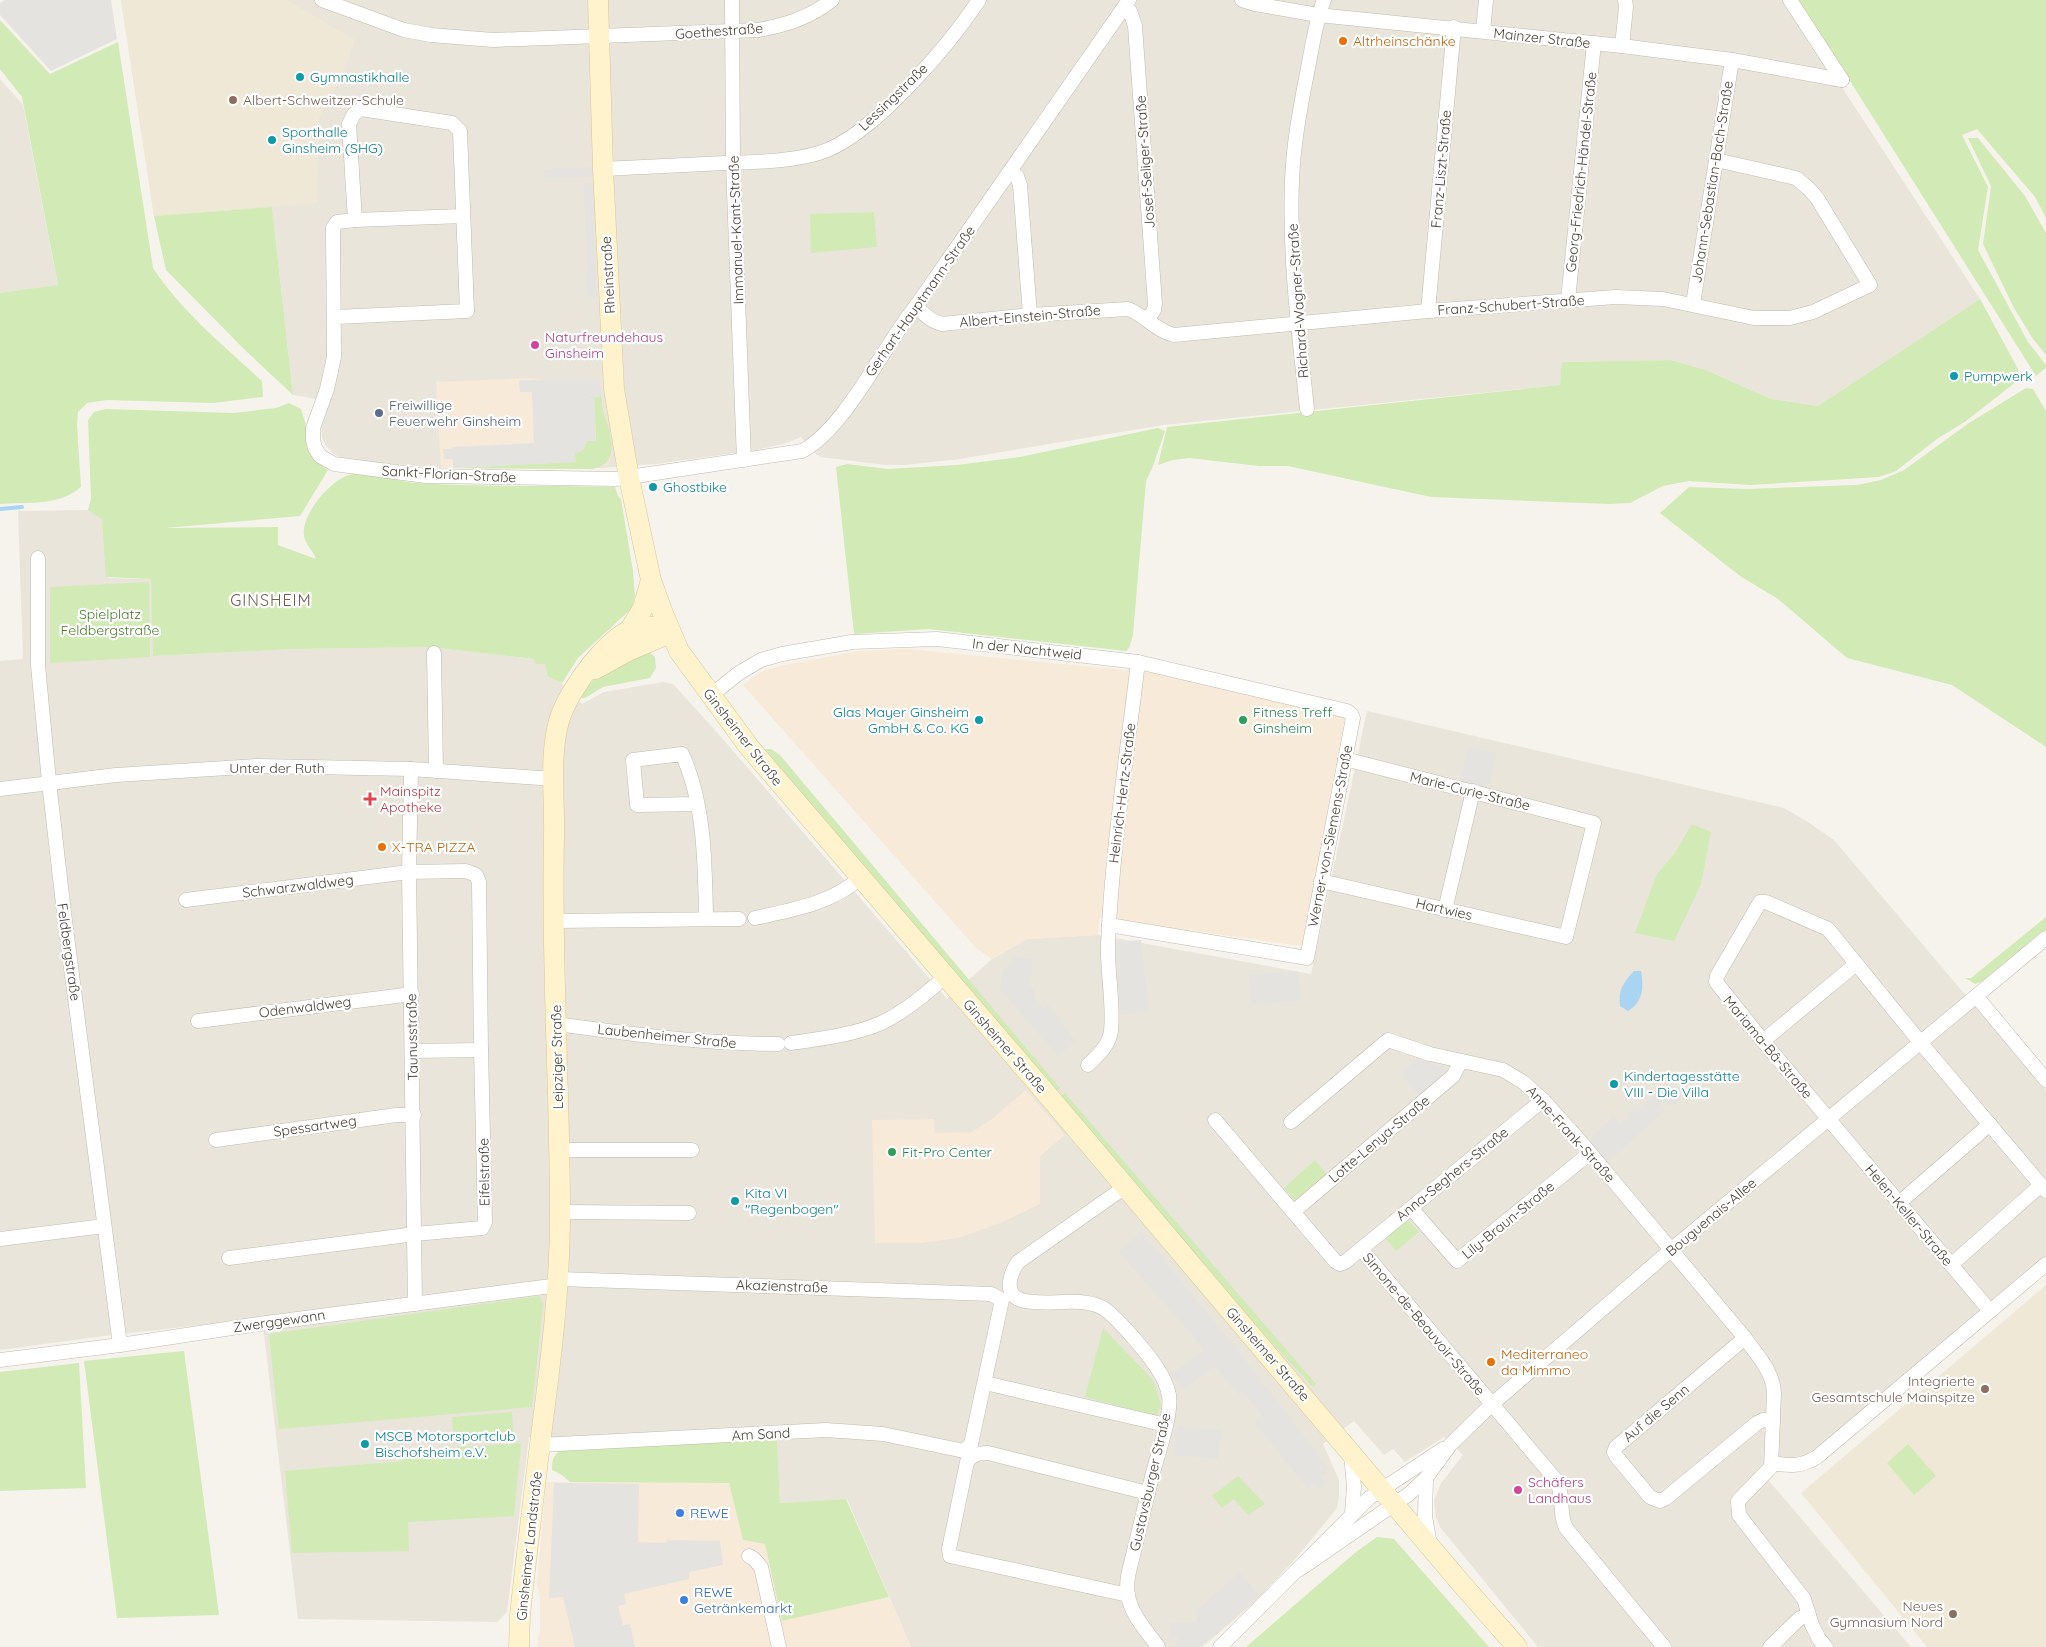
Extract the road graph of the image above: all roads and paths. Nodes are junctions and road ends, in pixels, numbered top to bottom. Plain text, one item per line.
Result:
1 (322, 0) edge
2 (598, 0) edge
3 (732, 0) edge
4 (832, 0) edge
5 (979, 0) edge
6 (1242, 0) edge
7 (1324, 0) edge
8 (1486, 0) edge
9 (1624, 0) edge
10 (1790, 0) edge
11 (1127, 3) edge
12 (1318, 15) junction
13 (1454, 27) junction
14 (732, 31) junction
15 (1483, 31) junction
16 (600, 37) junction
17 (1594, 43) junction
18 (1622, 46) junction
19 (1732, 60) junction
20 (1716, 160) junction
21 (733, 163) junction
22 (603, 169) junction
23 (1010, 171) junction
24 (464, 216) junction
25 (355, 220) junction
26 (1568, 300) junction
27 (1694, 304) junction
28 (916, 306) junction
29 (1428, 311) junction
30 (1030, 315) junction
31 (335, 318) junction
32 (1148, 319) junction
33 (1298, 323) junction
34 (1307, 409) dead end
35 (744, 460) junction
36 (629, 478) junction
37 (38, 558) dead end
38 (652, 580) junction
39 (629, 631) junction
40 (670, 633) junction
41 (434, 653) dead end
42 (1138, 662) junction
43 (584, 675) junction
44 (710, 696) junction
45 (1351, 714) joint
46 (1345, 759) junction
47 (411, 770) junction
48 (436, 771) junction
49 (554, 779) junction
50 (49, 782) junction
51 (0, 788) edge
52 (1473, 791) junction
53 (696, 804) junction
54 (409, 872) junction
55 (860, 878) junction
56 (1321, 881) junction
57 (186, 900) dead end
58 (1445, 910) junction
59 (755, 918) dead end
60 (706, 919) junction
61 (739, 919) dead end
62 (554, 921) junction
63 (1109, 925) junction
64 (1566, 937) joint
65 (2046, 938) edge
66 (1856, 964) junction
67 (945, 977) junction
68 (412, 994) junction
69 (1976, 996) junction
70 (198, 1021) dead end
71 (556, 1024) junction
72 (1763, 1041) junction
73 (1920, 1042) junction
74 (481, 1050) junction
75 (413, 1051) junction
76 (1460, 1061) junction
77 (1088, 1064) dead end
78 (2046, 1080) edge
79 (1543, 1100) junction
80 (414, 1115) junction
81 (1828, 1119) junction
82 (1214, 1120) dead end
83 (1291, 1122) dead end
84 (1990, 1124) junction
85 (216, 1140) dead end
86 (559, 1150) junction
87 (692, 1150) dead end
88 (1590, 1153) junction
89 (1125, 1187) junction
90 (2044, 1188) edge
91 (1899, 1203) junction
92 (1411, 1208) junction
93 (560, 1212) junction
94 (1293, 1212) junction
95 (689, 1213) dead end
96 (104, 1226) junction
97 (415, 1234) junction
98 (0, 1240) edge
99 (1361, 1249) junction
100 (1672, 1250) junction
101 (229, 1258) dead end
102 (2046, 1264) edge
103 (1951, 1265) junction
104 (559, 1282) junction
105 (1007, 1296) junction
106 (415, 1304) junction
107 (1990, 1311) junction
108 (1745, 1338) junction
109 (120, 1346) junction
110 (0, 1360) edge
111 (985, 1383) junction
112 (1491, 1404) junction
113 (1773, 1421) junction
114 (1166, 1426) junction
115 (540, 1445) junction
116 (1450, 1445) junction
117 (1351, 1452) junction
118 (1772, 1463) junction
119 (1426, 1478) junction
120 (1382, 1489) junction
121 (1148, 1493) junction
122 (1395, 1505) junction
123 (1352, 1513) junction
124 (1430, 1546) junction
125 (749, 1556) dead end
126 (1300, 1569) junction
127 (1128, 1595) junction
128 (1809, 1616) junction
129 (1822, 1643) edge
130 (519, 1647) edge
131 (779, 1647) edge
132 (1158, 1647) edge
133 (1220, 1647) edge
134 (1517, 1647) edge
135 (1664, 1647) edge
136 (1770, 1647) edge

1 - 16 street, Goethestraße
2 - 16 main road, Rheinstraße
3 - 14 street, Immanuel-Kant-Straße
4 - 14 street, Goethestraße
5 - 21 street, Lessingstraße
6 - 12 street, Mainzer Straße
7 - 12 street, Richard-Wagner-Straße
8 - 15 street
9 - 18 street
10 - 19 street, Mainzer Straße
11 - 23 street, Gerhart-Hauptmann-Straße
11 - 32 street, Josef-Seliger-Straße
12 - 13 street, Mainzer Straße
12 - 33 street, Richard-Wagner-Straße
13 - 15 street, Mainzer Straße
13 - 29 street, Franz-Liszt-Straße
14 - 16 street, Goethestraße
14 - 21 street, Immanuel-Kant-Straße
15 - 17 street, Mainzer Straße
16 - 22 main road, Rheinstraße
17 - 18 street, Mainzer Straße
17 - 26 street, Georg-Friedrich-Händel-Straße
18 - 19 street, Mainzer Straße
19 - 20 street, Johann-Sebastian-Bach-Straße
20 - 27 street, Johann-Sebastian-Bach-Straße
20 - 27 street, Franz-Schubert-Straße
21 - 22 street, Lessingstraße
21 - 35 street, Immanuel-Kant-Straße
22 - 36 main road, Rheinstraße
23 - 28 street, Gerhart-Hauptmann-Straße
23 - 30 street
24 - 25 street
24 - 25 street
24 - 31 street
25 - 31 street
26 - 27 street, Franz-Schubert-Straße
26 - 29 street, Franz-Schubert-Straße
28 - 30 street, Albert-Einstein-Straße
28 - 35 street, Gerhart-Hauptmann-Straße
29 - 33 street, Franz-Schubert-Straße
30 - 32 street, Albert-Einstein-Straße
31 - 36 street, Sankt-Florian-Straße
32 - 33 street, Franz-Schubert-Straße
33 - 34 street, Richard-Wagner-Straße
35 - 36 street, Gerhart-Hauptmann-Straße
36 - 38 main road, Rheinstraße
37 - 50 street, Feldbergstraße
38 - 39 main road
38 - 40 main road, Rheinstraße
39 - 40 main road, Leipziger Straße
39 - 43 main road, Leipziger Straße
40 - 43 main road, Leipziger Straße
40 - 44 main road, Ginsheimer Straße
41 - 48 street
42 - 44 street, In der Nachtweid
42 - 45 street, In der Nachtweid
42 - 63 street, Heinrich-Hertz-Straße
43 - 49 main road, Leipziger Straße
44 - 55 main road, Ginsheimer Straße
45 - 46 street, Werner-von-Siemens-Straße
46 - 52 street, Marie-Curie-Straße
46 - 56 street, Werner-von-Siemens-Straße
47 - 48 street, Unter der Ruth
47 - 50 street, Unter der Ruth
47 - 54 street, Taunusstraße
48 - 49 street, Unter der Ruth
49 - 62 main road, Leipziger Straße
50 - 51 street, Unter der Ruth
50 - 96 street, Feldbergstraße
52 - 58 street
52 - 64 street, Marie-Curie-Straße
53 - 53 street
53 - 60 street
54 - 57 street, Schwarzwaldweg
54 - 68 street, Taunusstraße
54 - 74 street, Eifelstraße
55 - 59 street
55 - 67 main road, Ginsheimer Straße
56 - 58 street, Hartwies
56 - 63 street, Werner-von-Siemens-Straße
58 - 64 street, Hartwies
60 - 61 street
60 - 62 street
62 - 71 main road, Leipziger Straße
63 - 77 street, Heinrich-Hertz-Straße
65 - 69 street, Bouguenais-Allee
66 - 72 street
66 - 72 street, Mariama-Bâ-Straße
66 - 73 street, Mariama-Bâ-Straße
67 - 71 street, Laubenheimer Straße
67 - 89 main road, Ginsheimer Straße
68 - 70 street, Odenwaldweg
68 - 75 street, Taunusstraße
69 - 73 street, Bouguenais-Allee
69 - 78 street
71 - 86 main road, Leipziger Straße
72 - 81 street, Mariama-Bâ-Straße
73 - 81 street, Bouguenais-Allee
73 - 84 street, Mariama-Bâ-Straße
74 - 75 street
74 - 97 street, Eifelstraße
75 - 80 street, Taunusstraße
76 - 79 street, Anne-Frank-Straße
76 - 83 street, Anne-Frank-Straße
76 - 94 street, Lotte-Lenya-Straße
79 - 88 street, Anne-Frank-Straße
79 - 92 street, Anna-Seghers-Straße
80 - 85 street, Spessartweg
80 - 97 street, Taunusstraße
81 - 91 street, Helen-Keller-Straße
81 - 100 street, Bouguenais-Allee
82 - 94 street, Simone-de-Beauvoir-Straße
84 - 90 street, Mariama-Bâ-Straße
84 - 91 street
86 - 87 street
86 - 93 main road, Leipziger Straße
88 - 92 street, Lily-Braun-Straße
88 - 100 street, Anne-Frank-Straße
89 - 105 street
89 - 117 main road, Ginsheimer Straße
90 - 103 street
91 - 103 street, Helen-Keller-Straße
92 - 99 street, Anna-Seghers-Straße
93 - 95 street
93 - 104 main road, Leipziger Straße
94 - 99 street, Simone-de-Beauvoir-Straße
96 - 98 street
96 - 109 street, Feldbergstraße
97 - 101 street
97 - 106 street, Taunusstraße
99 - 112 street, Simone-de-Beauvoir-Straße
100 - 108 street, Anne-Frank-Straße
100 - 112 street, Bouguenais-Allee
102 - 107 street
103 - 107 street, Helen-Keller-Straße
104 - 105 street, Akazienstraße
104 - 106 street, Zwerggewann
104 - 115 main road, Leipziger Straße
105 - 111 street
105 - 114 street, Gustavsburger Straße
106 - 109 street, Zwerggewann
107 - 118 street
108 - 113 street, Anne-Frank-Straße
108 - 113 street, Auf die Senn
109 - 110 street, Zwerggewann
111 - 114 street
111 - 115 street, Am Sand
112 - 116 street, Bouguenais-Allee
112 - 135 street, Simone-de-Beauvoir-Straße
113 - 118 street, Anne-Frank-Straße
114 - 121 street, Gustavsburger Straße
115 - 130 main road, Ginsheimer Landstraße
116 - 119 street, Bouguenais-Allee
116 - 120 street, Bouguenais-Allee
117 - 120 main road, Ginsheimer Straße
117 - 123 street
118 - 128 street
119 - 122 street, Bouguenais-Allee
119 - 124 street
120 - 122 main road, Ginsheimer Straße
120 - 123 street, Bouguenais-Allee
121 - 127 street, Gustavsburger Straße
121 - 127 street
122 - 124 main road, Ginsheimer Straße
122 - 126 street, Bouguenais-Allee
123 - 126 street, Bouguenais-Allee
124 - 134 main road, Ginsheimer Straße
125 - 131 street
126 - 133 street
127 - 132 street, Gustavsburger Straße
128 - 129 street
128 - 136 street

